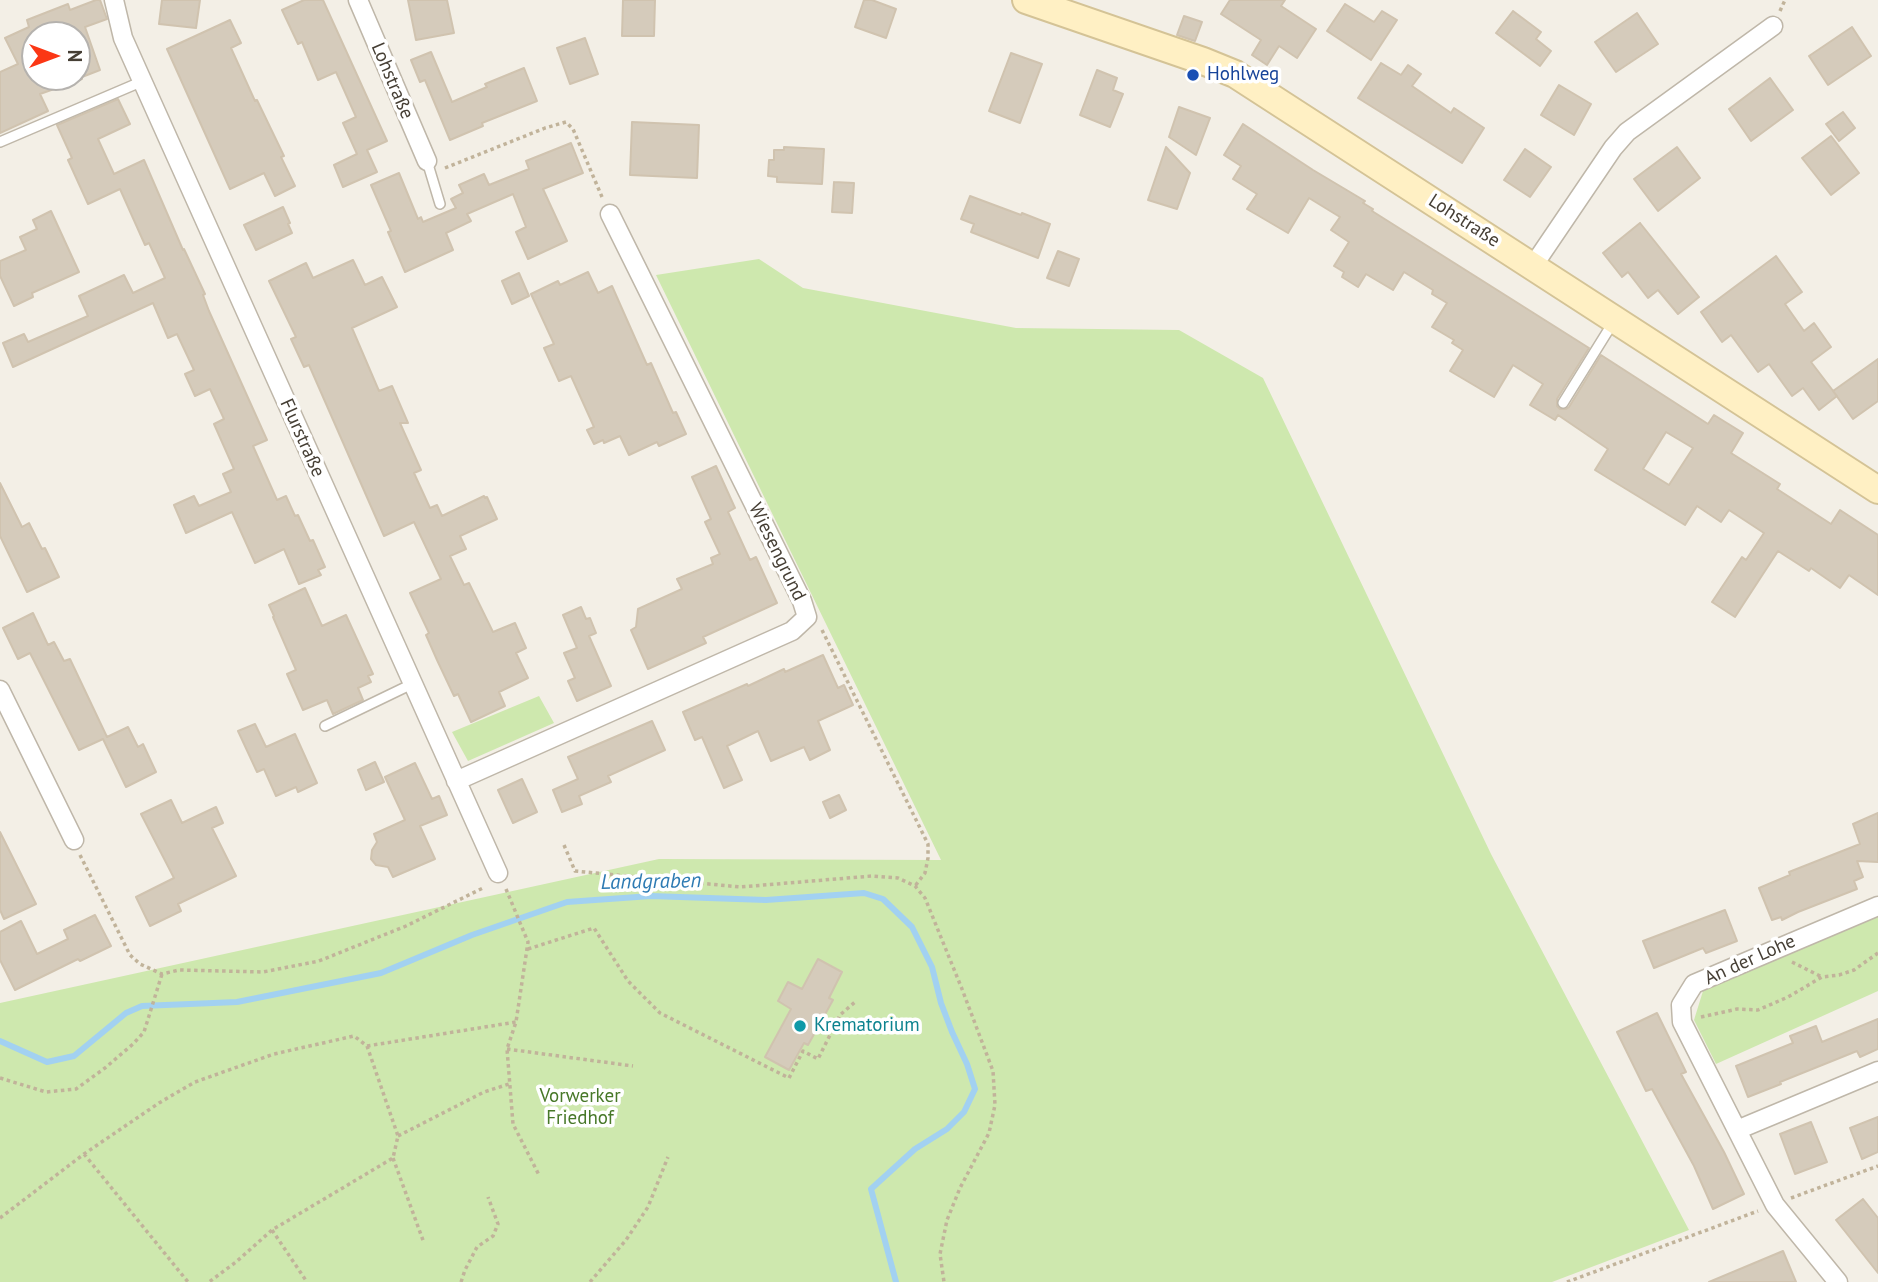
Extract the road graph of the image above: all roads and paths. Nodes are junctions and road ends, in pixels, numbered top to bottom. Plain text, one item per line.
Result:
1 (114, 0) edge
2 (358, 0) edge
3 (1026, 0) edge
4 (1773, 26) dead end
5 (143, 81) junction
6 (0, 142) edge
7 (427, 161) junction
8 (440, 204) dead end
9 (610, 214) joint
10 (1533, 266) junction
11 (1615, 320) junction
12 (1563, 403) dead end
13 (1878, 490) edge
14 (807, 617) junction
15 (412, 684) junction
16 (0, 690) edge
17 (325, 726) dead end
18 (456, 781) junction
19 (74, 840) joint
20 (564, 845) dead end
21 (494, 879) joint
22 (915, 886) junction
23 (509, 898) dead end
24 (1878, 906) edge
25 (1783, 945) junction
26 (528, 949) junction
27 (1878, 953) edge
28 (162, 974) junction
29 (1822, 977) junction
30 (855, 1002) dead end
31 (1682, 1022) junction
32 (516, 1023) junction
33 (367, 1046) junction
34 (507, 1049) junction
35 (633, 1066) dead end
36 (1878, 1071) edge
37 (0, 1078) edge
38 (509, 1084) junction
39 (1737, 1130) junction
40 (398, 1136) junction
41 (84, 1154) junction
42 (668, 1157) dead end
43 (393, 1158) junction
44 (1878, 1166) edge
45 (539, 1175) dead end
46 (488, 1197) dead end
47 (1775, 1205) junction
48 (0, 1219) edge
49 (272, 1230) junction
50 (424, 1243) dead end
51 (188, 1282) edge
52 (209, 1282) edge
53 (307, 1282) edge
54 (461, 1282) edge
55 (590, 1282) edge
56 (944, 1282) edge
57 (1567, 1282) edge
58 (1838, 1282) edge

1 - 5 street, Flurstraße
2 - 7 street, Lohstraße
3 - 10 main road, Lohstraße
4 - 10 street
5 - 6 lane
5 - 15 street, Flurstraße
7 - 8 lane
7 - 9 path
9 - 14 street, Wiesengrund
10 - 11 main road, Lohstraße
11 - 12 lane
11 - 13 main road, Lohstraße
14 - 18 street, Wiesengrund
14 - 22 path
15 - 17 lane
15 - 18 street, Flurstraße
16 - 19 street
18 - 21 street, Flurstraße
19 - 28 path
20 - 22 path
21 - 28 path
22 - 56 path
23 - 26 path
24 - 25 street, An der Lohe
25 - 29 path
25 - 31 street, An der Lohe
26 - 30 path
26 - 32 path
27 - 29 path
28 - 37 path
29 - 31 path
31 - 39 street
32 - 33 path
32 - 34 path
33 - 40 path
33 - 41 path
34 - 35 path
34 - 38 path
36 - 39 street
38 - 40 path
38 - 45 path
39 - 47 street
40 - 43 path
41 - 48 path
41 - 51 path
42 - 55 path
43 - 49 path
43 - 50 path
44 - 47 path
46 - 54 path
47 - 57 path
47 - 58 street
49 - 52 path
49 - 53 path

